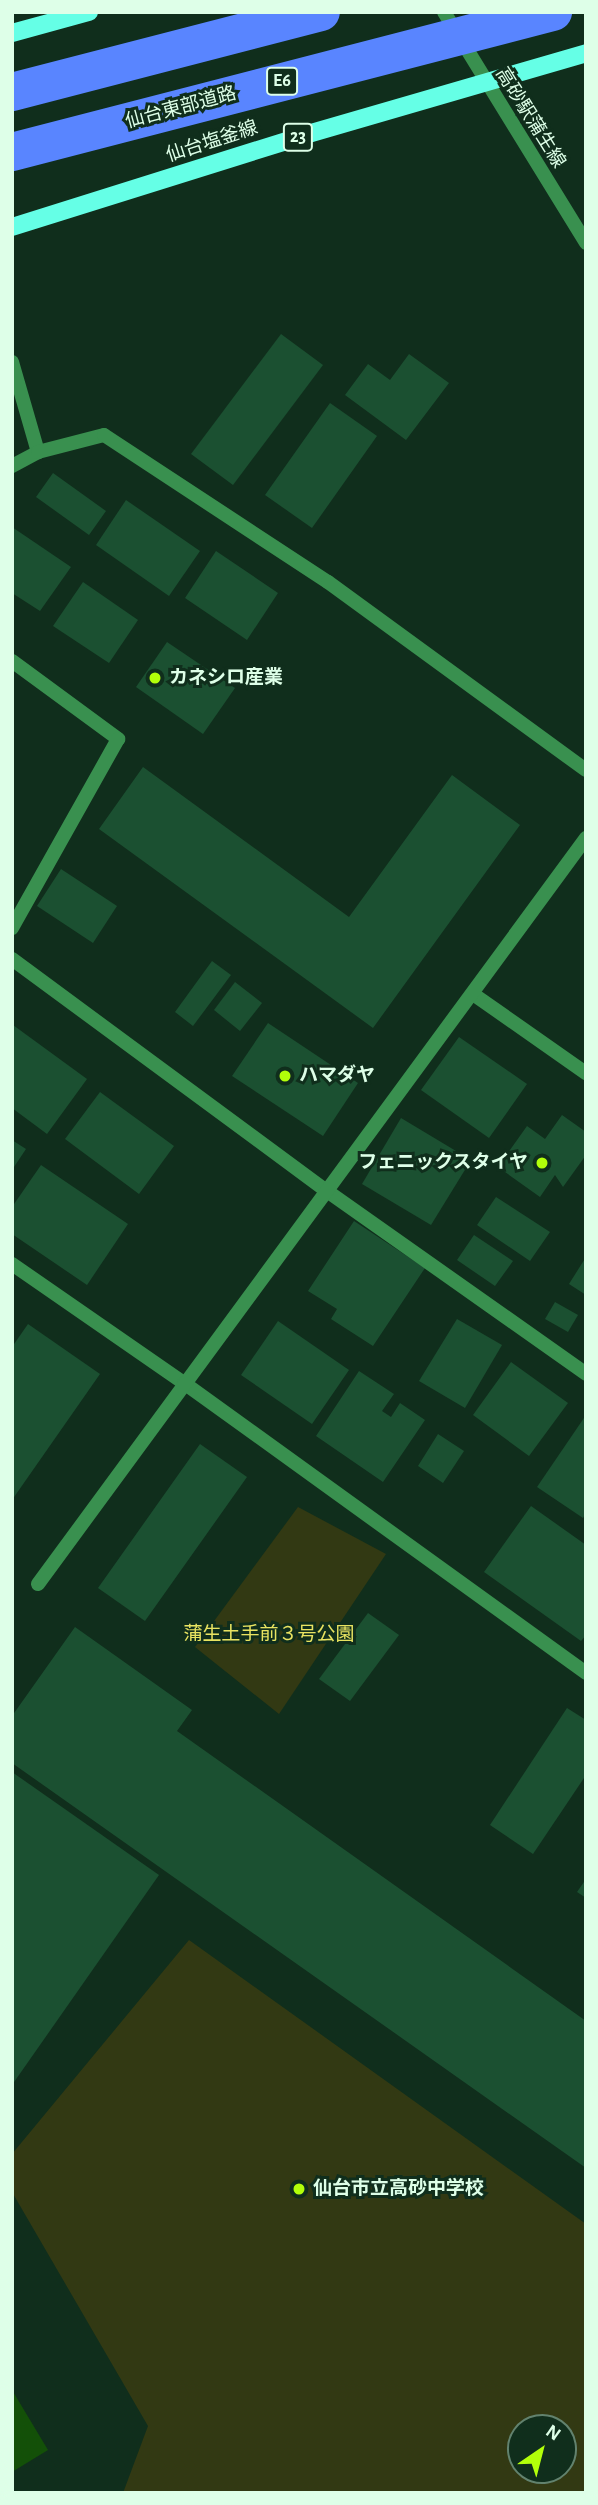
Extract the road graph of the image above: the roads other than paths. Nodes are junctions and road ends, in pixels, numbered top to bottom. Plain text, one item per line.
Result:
1 (89, 12) edge
2 (321, 12) edge
3 (444, 12) edge
4 (553, 12) edge
5 (12, 33) edge
6 (586, 53) edge
7 (483, 81) junction
8 (12, 92) edge
9 (12, 152) edge
10 (12, 227) edge
11 (586, 243) edge
12 (12, 362) edge
13 (38, 452) junction
14 (12, 467) edge
15 (12, 661) edge
16 (586, 769) edge
17 (586, 838) edge
18 (12, 928) edge
19 (12, 959) edge
20 (473, 993) junction
21 (586, 1073) edge
22 (327, 1191) junction
23 (12, 1264) edge
24 (586, 1374) edge
25 (184, 1383) junction
26 (38, 1584) dead end
27 (586, 1673) edge

1 - 5 main road
2 - 8 highway
3 - 7 street, 高砂駅蒲生線
4 - 9 highway, 仙台東部道路 / E6, bridge
6 - 7 main road, 仙台塩釜線 / 23
7 - 10 main road, 仙台塩釜線 / 23
7 - 11 street, 高砂駅蒲生線
12 - 13 street
13 - 14 street
13 - 16 street
15 - 18 street
17 - 20 street
19 - 22 street
20 - 21 street
20 - 22 street
22 - 24 street
22 - 25 street
23 - 25 street
25 - 26 street
25 - 27 street

